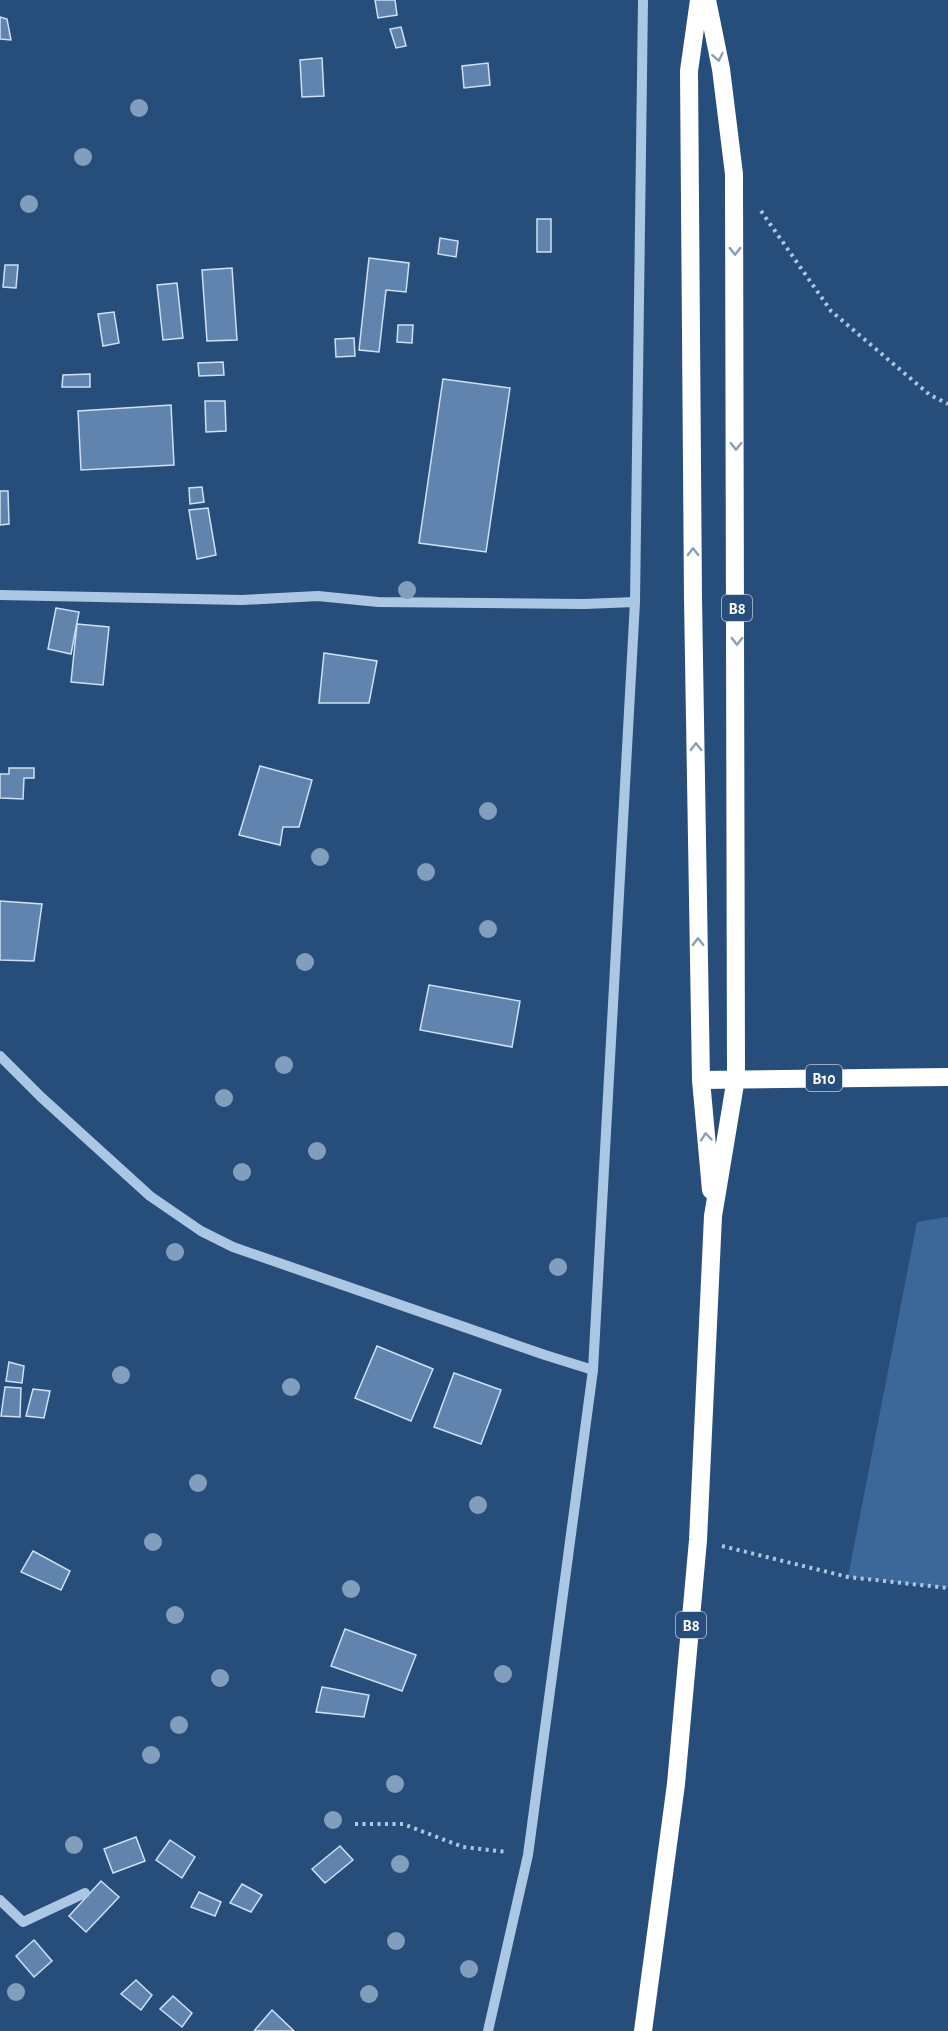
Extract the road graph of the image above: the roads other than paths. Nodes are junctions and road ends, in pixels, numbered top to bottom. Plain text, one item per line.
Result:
1 (643, 0) edge
2 (699, 0) edge
3 (707, 0) edge
4 (0, 595) edge
5 (635, 602) junction
6 (0, 1056) edge
7 (948, 1077) edge
8 (736, 1078) junction
9 (700, 1080) junction
10 (713, 1216) junction
11 (593, 1370) junction
12 (85, 1893) dead end
13 (0, 1900) edge
14 (488, 2031) edge
15 (644, 2031) edge

1 - 5 street
9 -> 2 highway, B8
3 -> 8 highway, B8
4 - 5 street
5 - 11 street
6 - 11 street
7 - 8 highway, B10
8 - 9 highway, B10
8 - 10 highway, B8
10 -> 9 highway, B8
10 - 15 highway, B8
11 - 14 street
12 - 13 street

